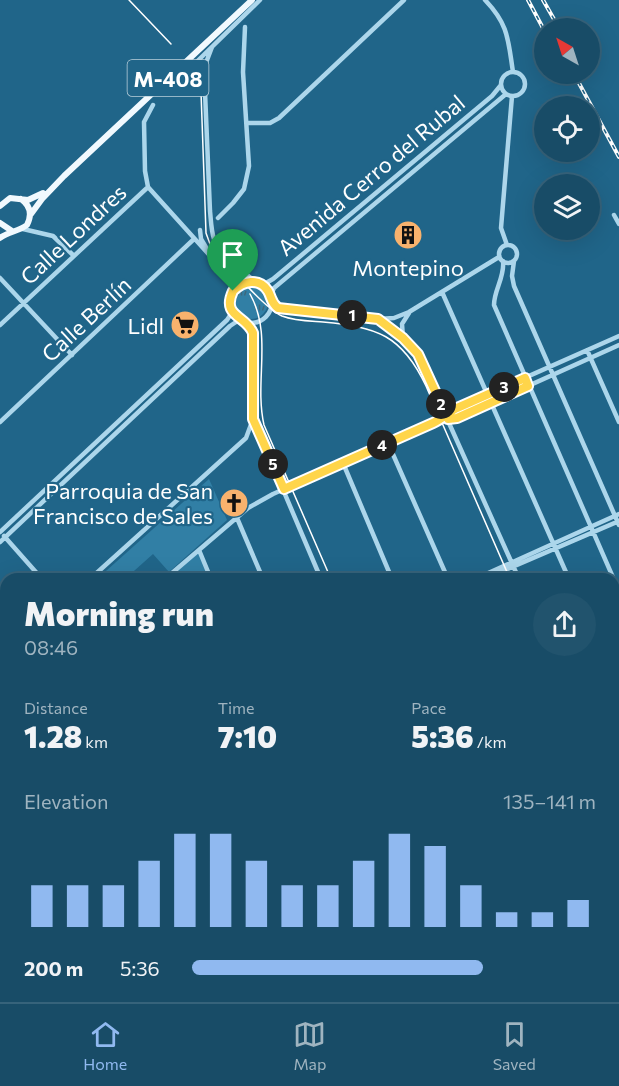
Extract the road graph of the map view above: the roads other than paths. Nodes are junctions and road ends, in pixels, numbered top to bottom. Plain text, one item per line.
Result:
1 (404, 0) edge
2 (485, 0) edge
3 (256, 1) edge
4 (245, 27) dead end
5 (212, 47) junction
6 (513, 72) junction
7 (175, 83) dead end
8 (501, 85) junction
9 (506, 94) junction
10 (512, 96) junction
11 (153, 105) dead end
12 (247, 123) junction
13 (64, 176) junction
14 (148, 187) junction
15 (20, 199) junction
16 (1, 203) edge
17 (210, 214) junction
18 (31, 215) junction
19 (614, 215) dead end
20 (218, 218) junction
21 (0, 223) edge
22 (211, 224) junction
23 (619, 224) edge
24 (22, 229) junction
25 (35, 230) junction
26 (200, 230) dead end
27 (12, 231) junction
28 (0, 238) edge
29 (194, 239) junction
30 (507, 245) junction
31 (209, 255) junction
32 (74, 256) junction
33 (501, 259) junction
34 (514, 261) junction
35 (0, 278) edge
36 (258, 283) junction
37 (233, 291) junction
38 (442, 292) junction
39 (271, 298) junction
40 (24, 303) junction
41 (231, 309) junction
42 (409, 312) junction
43 (378, 319) junction
44 (243, 321) junction
45 (0, 326) edge
46 (619, 336) edge
47 (403, 338) junction
48 (619, 345) edge
49 (587, 350) junction
50 (72, 355) junction
51 (591, 358) junction
52 (550, 366) junction
53 (554, 374) junction
54 (525, 378) junction
55 (528, 386) junction
56 (488, 394) junction
57 (491, 402) junction
58 (447, 417) junction
59 (253, 419) junction
60 (0, 422) edge
61 (619, 422) edge
62 (261, 436) junction
63 (246, 438) junction
64 (388, 443) junction
65 (343, 463) junction
66 (284, 489) junction
67 (617, 515) edge
68 (237, 518) junction
69 (619, 523) edge
70 (592, 530) junction
71 (0, 532) edge
72 (5, 538) junction
73 (0, 542) edge
74 (553, 543) junction
75 (556, 549) junction
76 (199, 550) junction
77 (513, 565) junction
78 (37, 573) edge
79 (97, 573) edge
80 (174, 573) edge
81 (209, 573) edge
82 (260, 573) edge
83 (319, 573) edge
84 (389, 573) edge
85 (445, 573) edge
86 (491, 573) edge
87 (496, 573) edge
88 (516, 573) edge
89 (566, 573) edge
90 (612, 573) edge

1 - 12 street
2 - 6 street
3 - 5 street
3 - 13 main road, M-408
4 - 12 street
5 - 7 street
5 - 17 street
6 - 8 street
6 - 10 street
8 - 9 street
8 - 36 street, Avenida Cerro del Rubal
9 - 10 street
9 - 39 street, Avenida Cerro del Rubal
10 - 30 street
11 - 14 street
12 - 20 street
13 - 15 main road, M-408
13 - 18 main road, M-408
14 - 29 street, Calle Londres
14 - 32 street, Calle Londres
15 - 16 main road, M-408
15 - 18 main road
17 - 20 street
17 - 22 street
18 - 24 main road, M-408
18 - 25 street
19 - 23 street
20 - 22 street
21 - 27 main road
22 - 36 street
24 - 25 street
24 - 27 main road
25 - 32 street
26 - 31 street
27 - 28 main road
29 - 31 street, Calle Londres
29 - 50 street, Calle Berlín
30 - 33 street
30 - 34 street
31 - 37 street, Calle Londres
32 - 40 street, Calle Londres
33 - 34 street
33 - 38 street
33 - 54 street
34 - 52 street
35 - 40 street
36 - 37 street
36 - 39 street
37 - 41 street
38 - 42 street
38 - 56 street
39 - 43 street
39 - 44 street
40 - 45 street, Calle Londres
40 - 50 street
41 - 44 street
41 - 71 street
42 - 43 street
42 - 47 street
43 - 47 street
44 - 59 street
44 - 72 street
46 - 49 street
47 - 58 street
48 - 51 street
49 - 51 street
49 - 52 street
50 - 60 street, Calle Berlín
51 - 53 street
51 - 61 street
52 - 53 street
52 - 54 street
53 - 55 street
53 - 67 street
54 - 55 street
54 - 56 street
55 - 57 street
55 - 70 street
56 - 57 street
56 - 58 street
57 - 58 street
57 - 74 street
58 - 64 street
58 - 77 street
59 - 62 street
59 - 63 street
62 - 63 street
62 - 66 street
63 - 79 street
64 - 65 street
64 - 85 street
65 - 66 street
65 - 84 street
66 - 68 street
66 - 83 street
67 - 69 street
67 - 70 street
68 - 76 street
68 - 82 street
69 - 70 street
70 - 74 street
70 - 75 street
70 - 90 street
71 - 72 street
72 - 73 street
72 - 78 street
74 - 75 street
74 - 77 street
75 - 77 street
75 - 89 street
76 - 80 street
76 - 81 street
77 - 86 street
77 - 87 street
77 - 88 street

